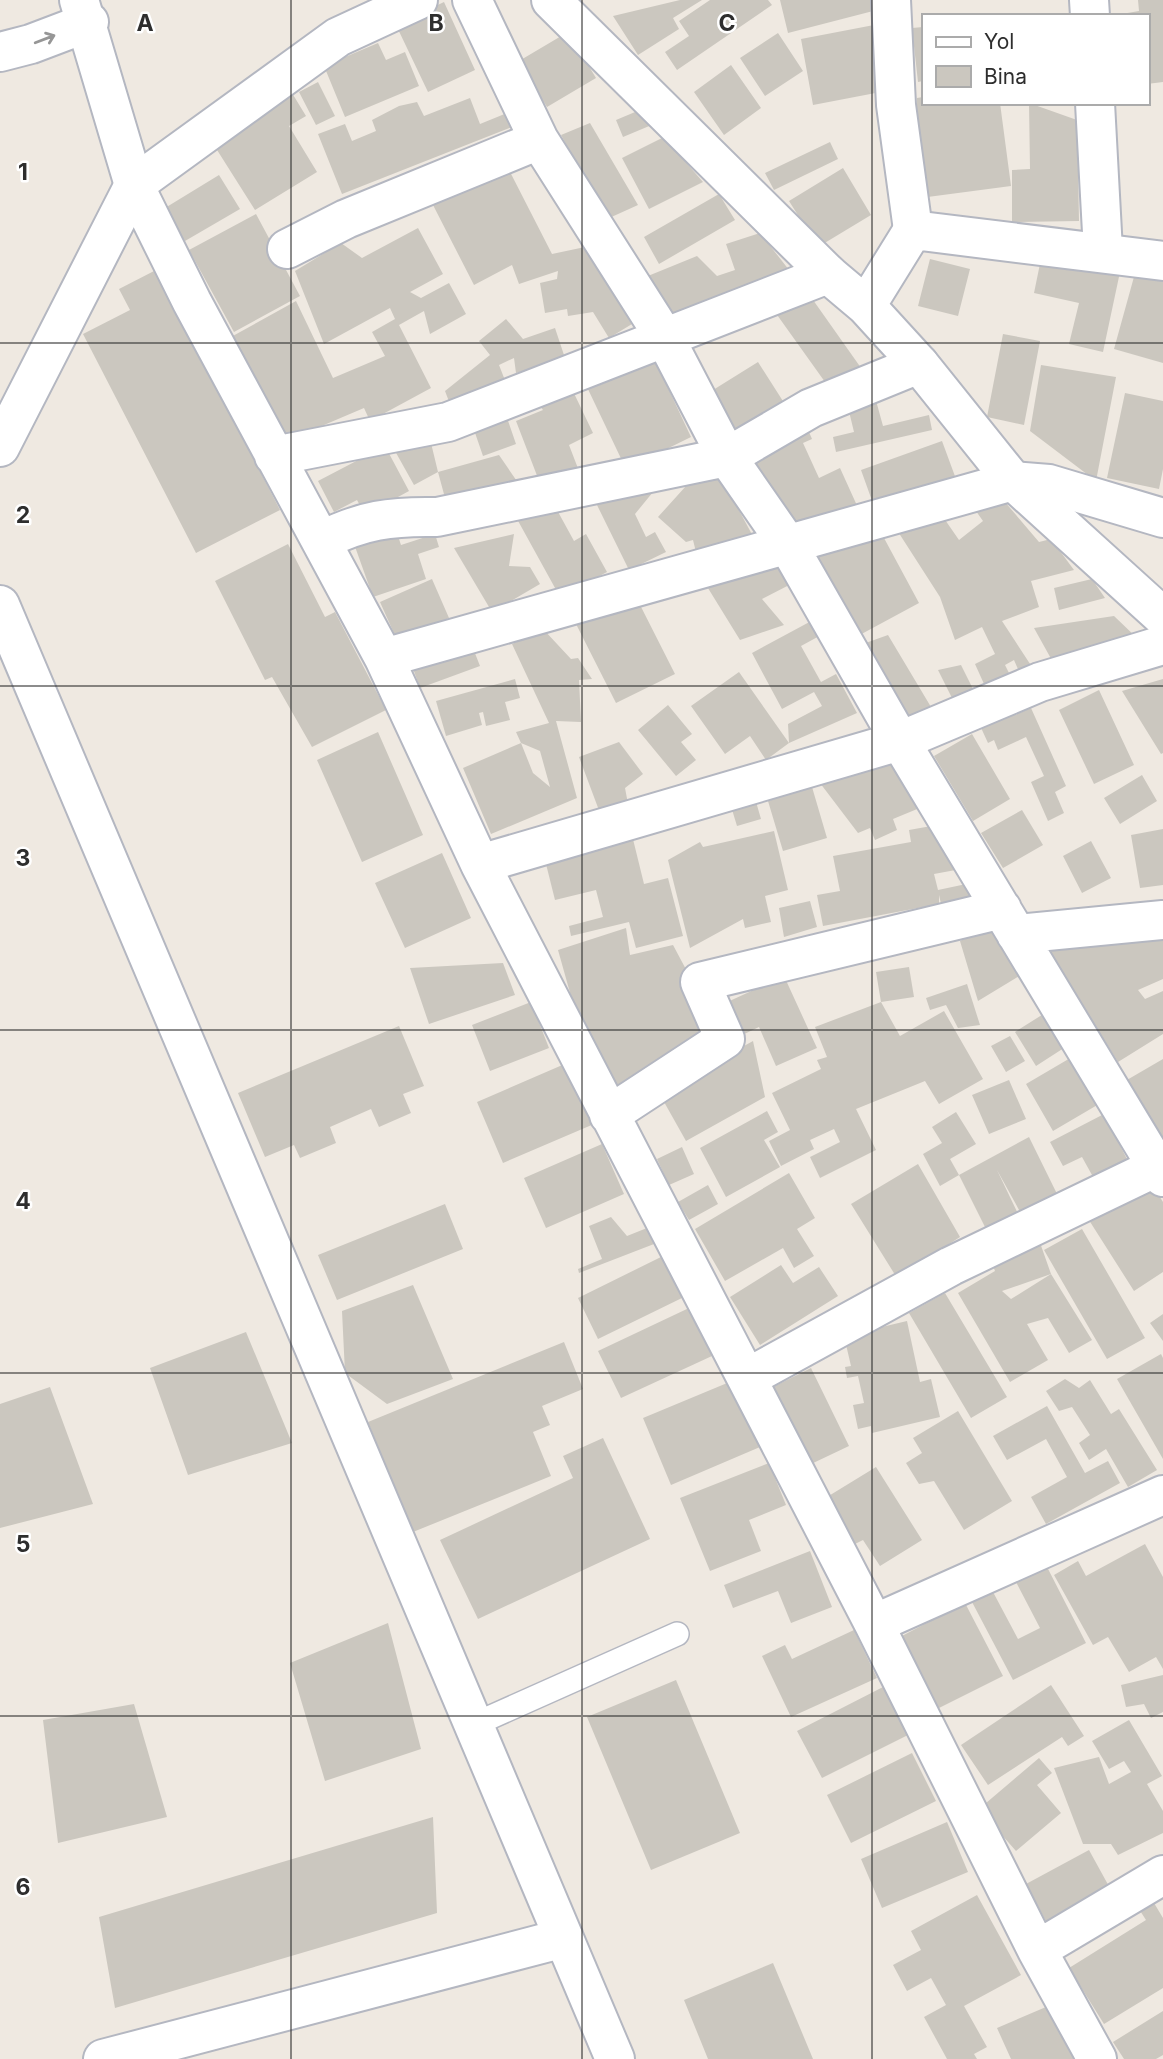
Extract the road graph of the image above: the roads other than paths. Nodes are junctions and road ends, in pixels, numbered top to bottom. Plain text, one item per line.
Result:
1 (418, 0) edge
2 (472, 0) edge
3 (551, 0) edge
4 (891, 0) edge
5 (84, 11) edge
6 (0, 52) edge
7 (1095, 105) edge
8 (539, 140) junction
9 (134, 185) junction
10 (913, 230) junction
11 (287, 249) dead end
12 (1102, 251) junction
13 (1163, 261) edge
14 (828, 274) junction
15 (866, 306) junction
16 (665, 338) junction
17 (919, 364) junction
18 (0, 447) edge
19 (274, 456) junction
20 (727, 457) junction
21 (1013, 481) junction
22 (1163, 518) edge
23 (321, 541) junction
24 (788, 545) junction
25 (0, 605) edge
26 (1163, 617) edge
27 (1163, 645) edge
28 (384, 658) junction
29 (900, 741) junction
30 (480, 864) junction
31 (1163, 920) edge
32 (1009, 922) junction
33 (610, 1115) junction
34 (1161, 1170) edge
35 (747, 1378) junction
36 (1163, 1495) edge
37 (874, 1624) junction
38 (677, 1634) dead end
39 (473, 1725) junction
40 (1163, 1875) edge
41 (564, 1938) junction
42 (1037, 1950) junction
43 (103, 2059) edge
44 (615, 2059) edge
45 (1097, 2059) edge

1 - 9 street
2 - 8 street
3 - 14 street
4 - 10 street
6 -> 5 street
5 - 9 street
7 - 12 street
8 - 11 street
8 - 16 street
9 - 18 street
9 - 19 street
10 - 12 street
10 - 15 street
12 - 13 street
14 - 15 street
14 - 16 street
15 - 17 street
16 - 19 street
16 - 20 street
17 - 20 street
17 - 21 street
19 - 23 street
20 - 23 street
20 - 24 street
21 - 22 street
21 - 24 street
21 - 26 street
23 - 28 street
24 - 28 street
24 - 29 street
25 - 39 street
27 - 29 street
28 - 30 street
29 - 30 street
29 - 32 street
30 - 33 street
31 - 32 street
32 - 33 street
32 - 34 street
33 - 35 street
34 - 35 street
35 - 37 street
36 - 37 street
37 - 42 street
38 - 39 lane
39 - 41 street
40 - 42 street
41 - 43 street
41 - 44 street
42 - 45 street

